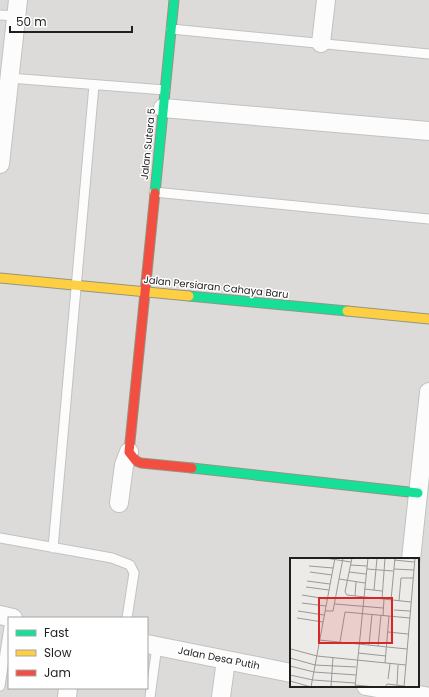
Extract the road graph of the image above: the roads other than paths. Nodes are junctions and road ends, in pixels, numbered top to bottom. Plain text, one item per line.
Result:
1 (174, 0) edge
2 (326, 0) edge
3 (11, 10) edge
4 (171, 29) junction
5 (322, 43) junction
6 (429, 54) edge
7 (9, 78) junction
8 (94, 85) junction
9 (165, 90) junction
10 (3, 103) edge
11 (163, 108) junction
12 (429, 131) edge
13 (0, 164) edge
14 (154, 192) junction
15 (429, 219) edge
16 (0, 278) edge
17 (76, 285) junction
18 (144, 291) junction
19 (429, 319) edge
20 (429, 392) edge
21 (129, 452) junction
22 (418, 493) junction
23 (119, 503) dead end
24 (0, 538) edge
25 (53, 548) junction
26 (411, 558) edge
27 (128, 617) edge
28 (8, 634) edge
29 (152, 645) edge
30 (226, 660) junction
31 (290, 673) edge
32 (0, 686) edge
33 (376, 687) edge
34 (397, 689) edge
35 (150, 697) edge
36 (221, 697) edge
37 (429, 697) edge

1 - 4 street, Jalan Sutera 5
2 - 5 street
3 - 7 street
4 - 5 lane
4 - 9 street, Jalan Sutera 5
5 - 6 lane
7 - 8 lane
7 - 10 street
8 - 9 lane
8 - 17 lane
9 - 11 street, Jalan Sutera 5
10 - 13 street
11 - 12 street
11 - 14 street, Jalan Sutera 5
14 - 15 lane
14 - 18 street, Jalan Sutera 5
16 - 17 street, Jalan Persiaran Cahaya Baru
17 - 18 street, Jalan Persiaran Cahaya Baru
17 - 25 lane
18 - 19 street, Jalan Persiaran Cahaya Baru
18 - 21 street, Jalan Sutera 5
20 - 22 street
21 - 22 street
21 - 23 street
22 - 26 street
24 - 25 lane
25 - 27 lane
28 - 32 lane
29 - 30 street, Jalan Desa Putih
29 - 35 lane
30 - 31 street, Jalan Desa Putih
30 - 36 street
33 - 34 street
34 - 37 street

